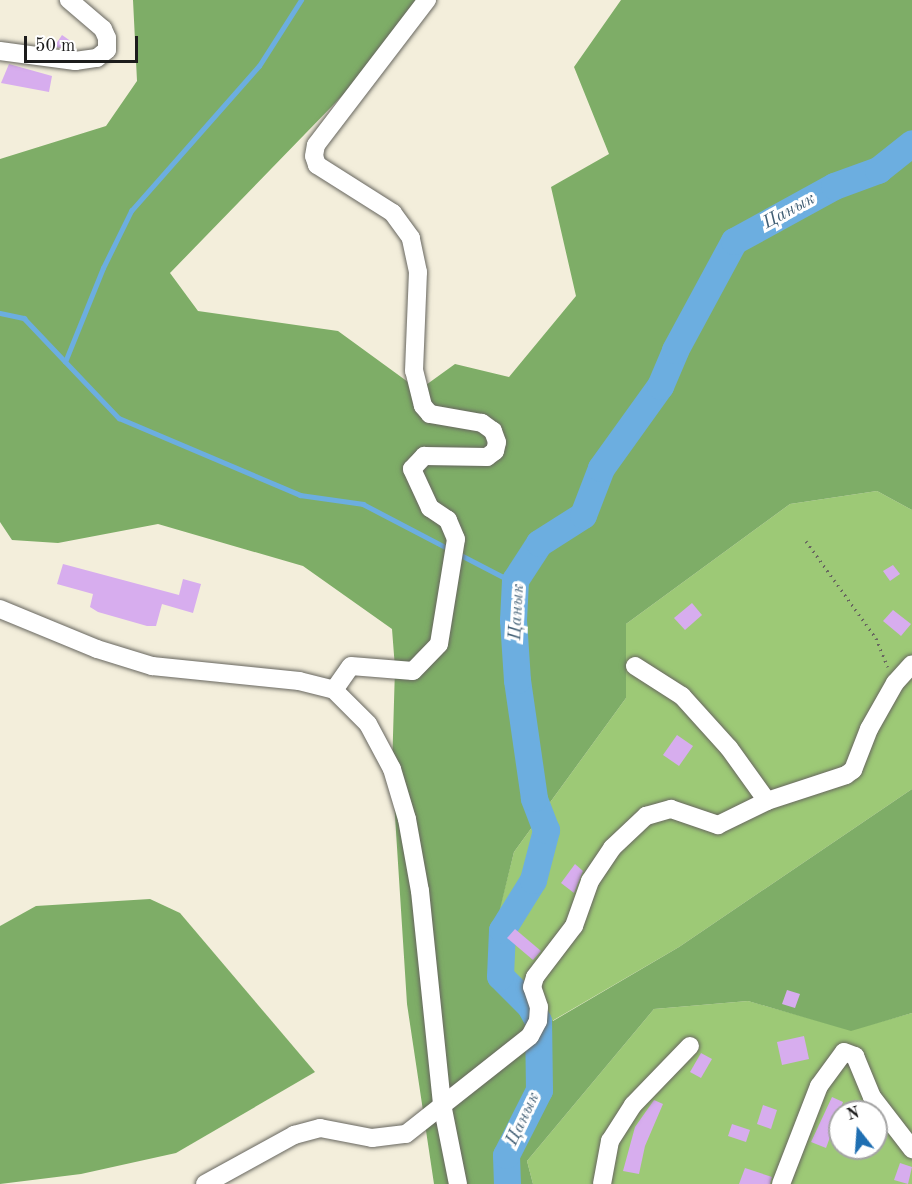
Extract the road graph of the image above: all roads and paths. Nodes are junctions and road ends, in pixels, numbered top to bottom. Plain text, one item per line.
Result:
1 (69, 0) edge
2 (428, 0) edge
3 (0, 51) edge
4 (806, 541) dead end
5 (0, 609) edge
6 (912, 664) edge
7 (635, 666) dead end
8 (895, 683) junction
9 (334, 690) junction
10 (767, 801) junction
11 (690, 1046) dead end
12 (442, 1104) junction
13 (912, 1149) edge
14 (205, 1184) edge
15 (458, 1184) edge
16 (602, 1184) edge
17 (781, 1184) edge

1 - 3 street
2 - 9 street
4 - 8 path
5 - 9 street
6 - 8 street
7 - 10 street
8 - 10 street
9 - 12 street
10 - 12 street
11 - 16 street
12 - 14 street
12 - 15 street
13 - 17 street

